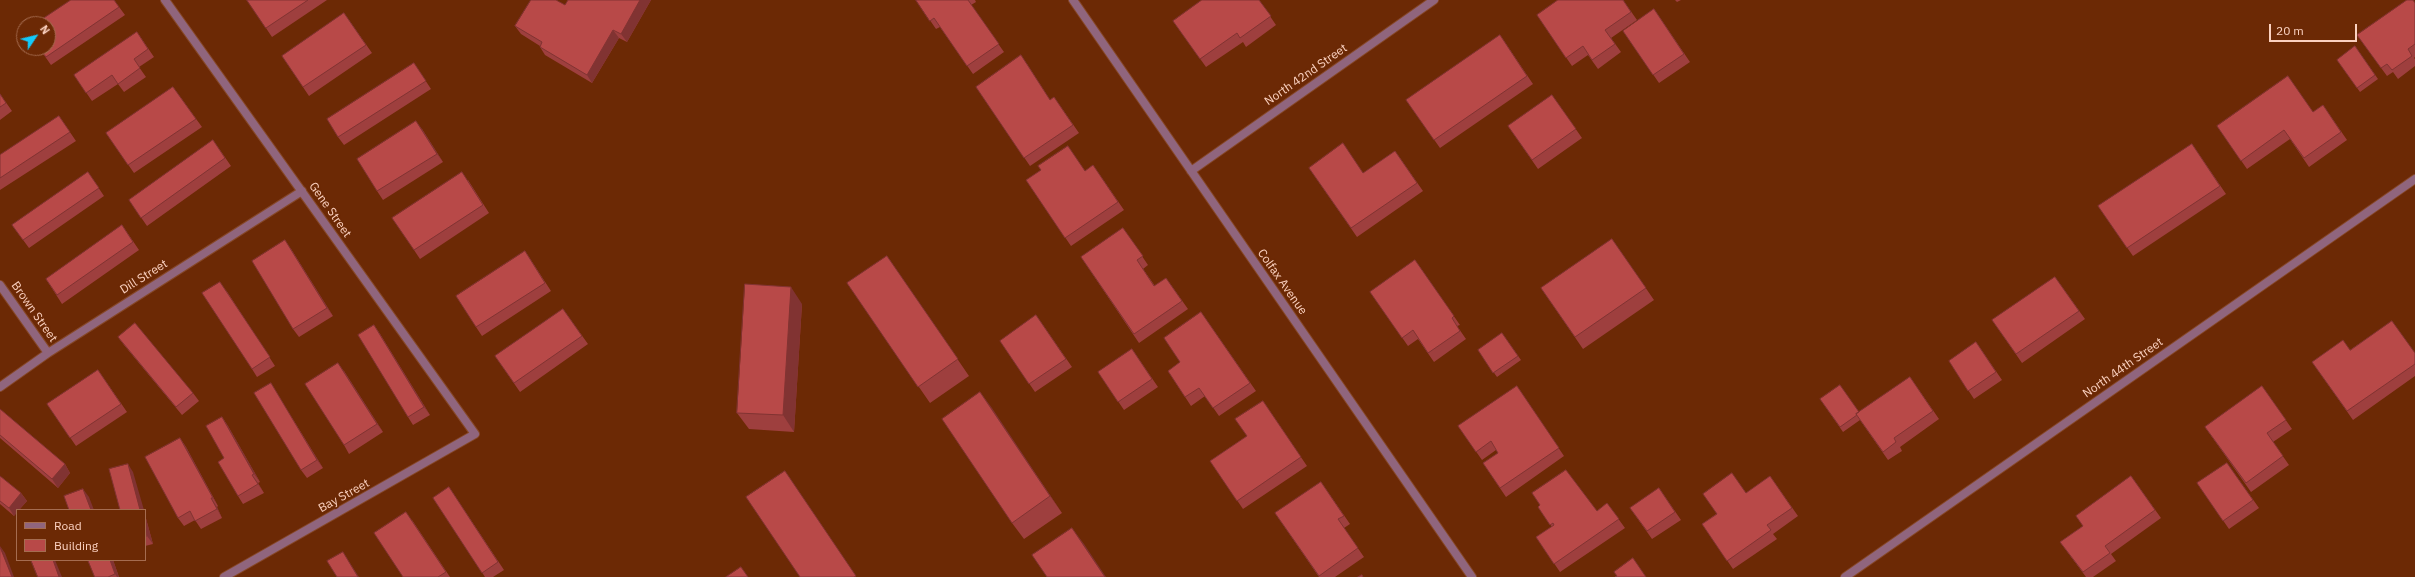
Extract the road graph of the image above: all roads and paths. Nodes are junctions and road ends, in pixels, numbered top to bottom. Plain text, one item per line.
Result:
1 (165, 0) edge
2 (1073, 0) edge
3 (1434, 0) edge
4 (1191, 171) junction
5 (2415, 179) edge
6 (302, 191) junction
7 (0, 285) edge
8 (48, 353) junction
9 (0, 387) edge
10 (475, 434) joint
11 (224, 577) edge
12 (1472, 577) edge
13 (1845, 577) edge

1 - 6 street, Gene Street
2 - 4 street, Colfax Avenue
3 - 4 street, North 42nd Street
4 - 12 street, Colfax Avenue
5 - 13 street, North 44th Street
6 - 8 street, Dill Street
6 - 10 street, Gene Street
7 - 8 street, Brown Street
8 - 9 street, Dill Street
10 - 11 street, Bay Street

